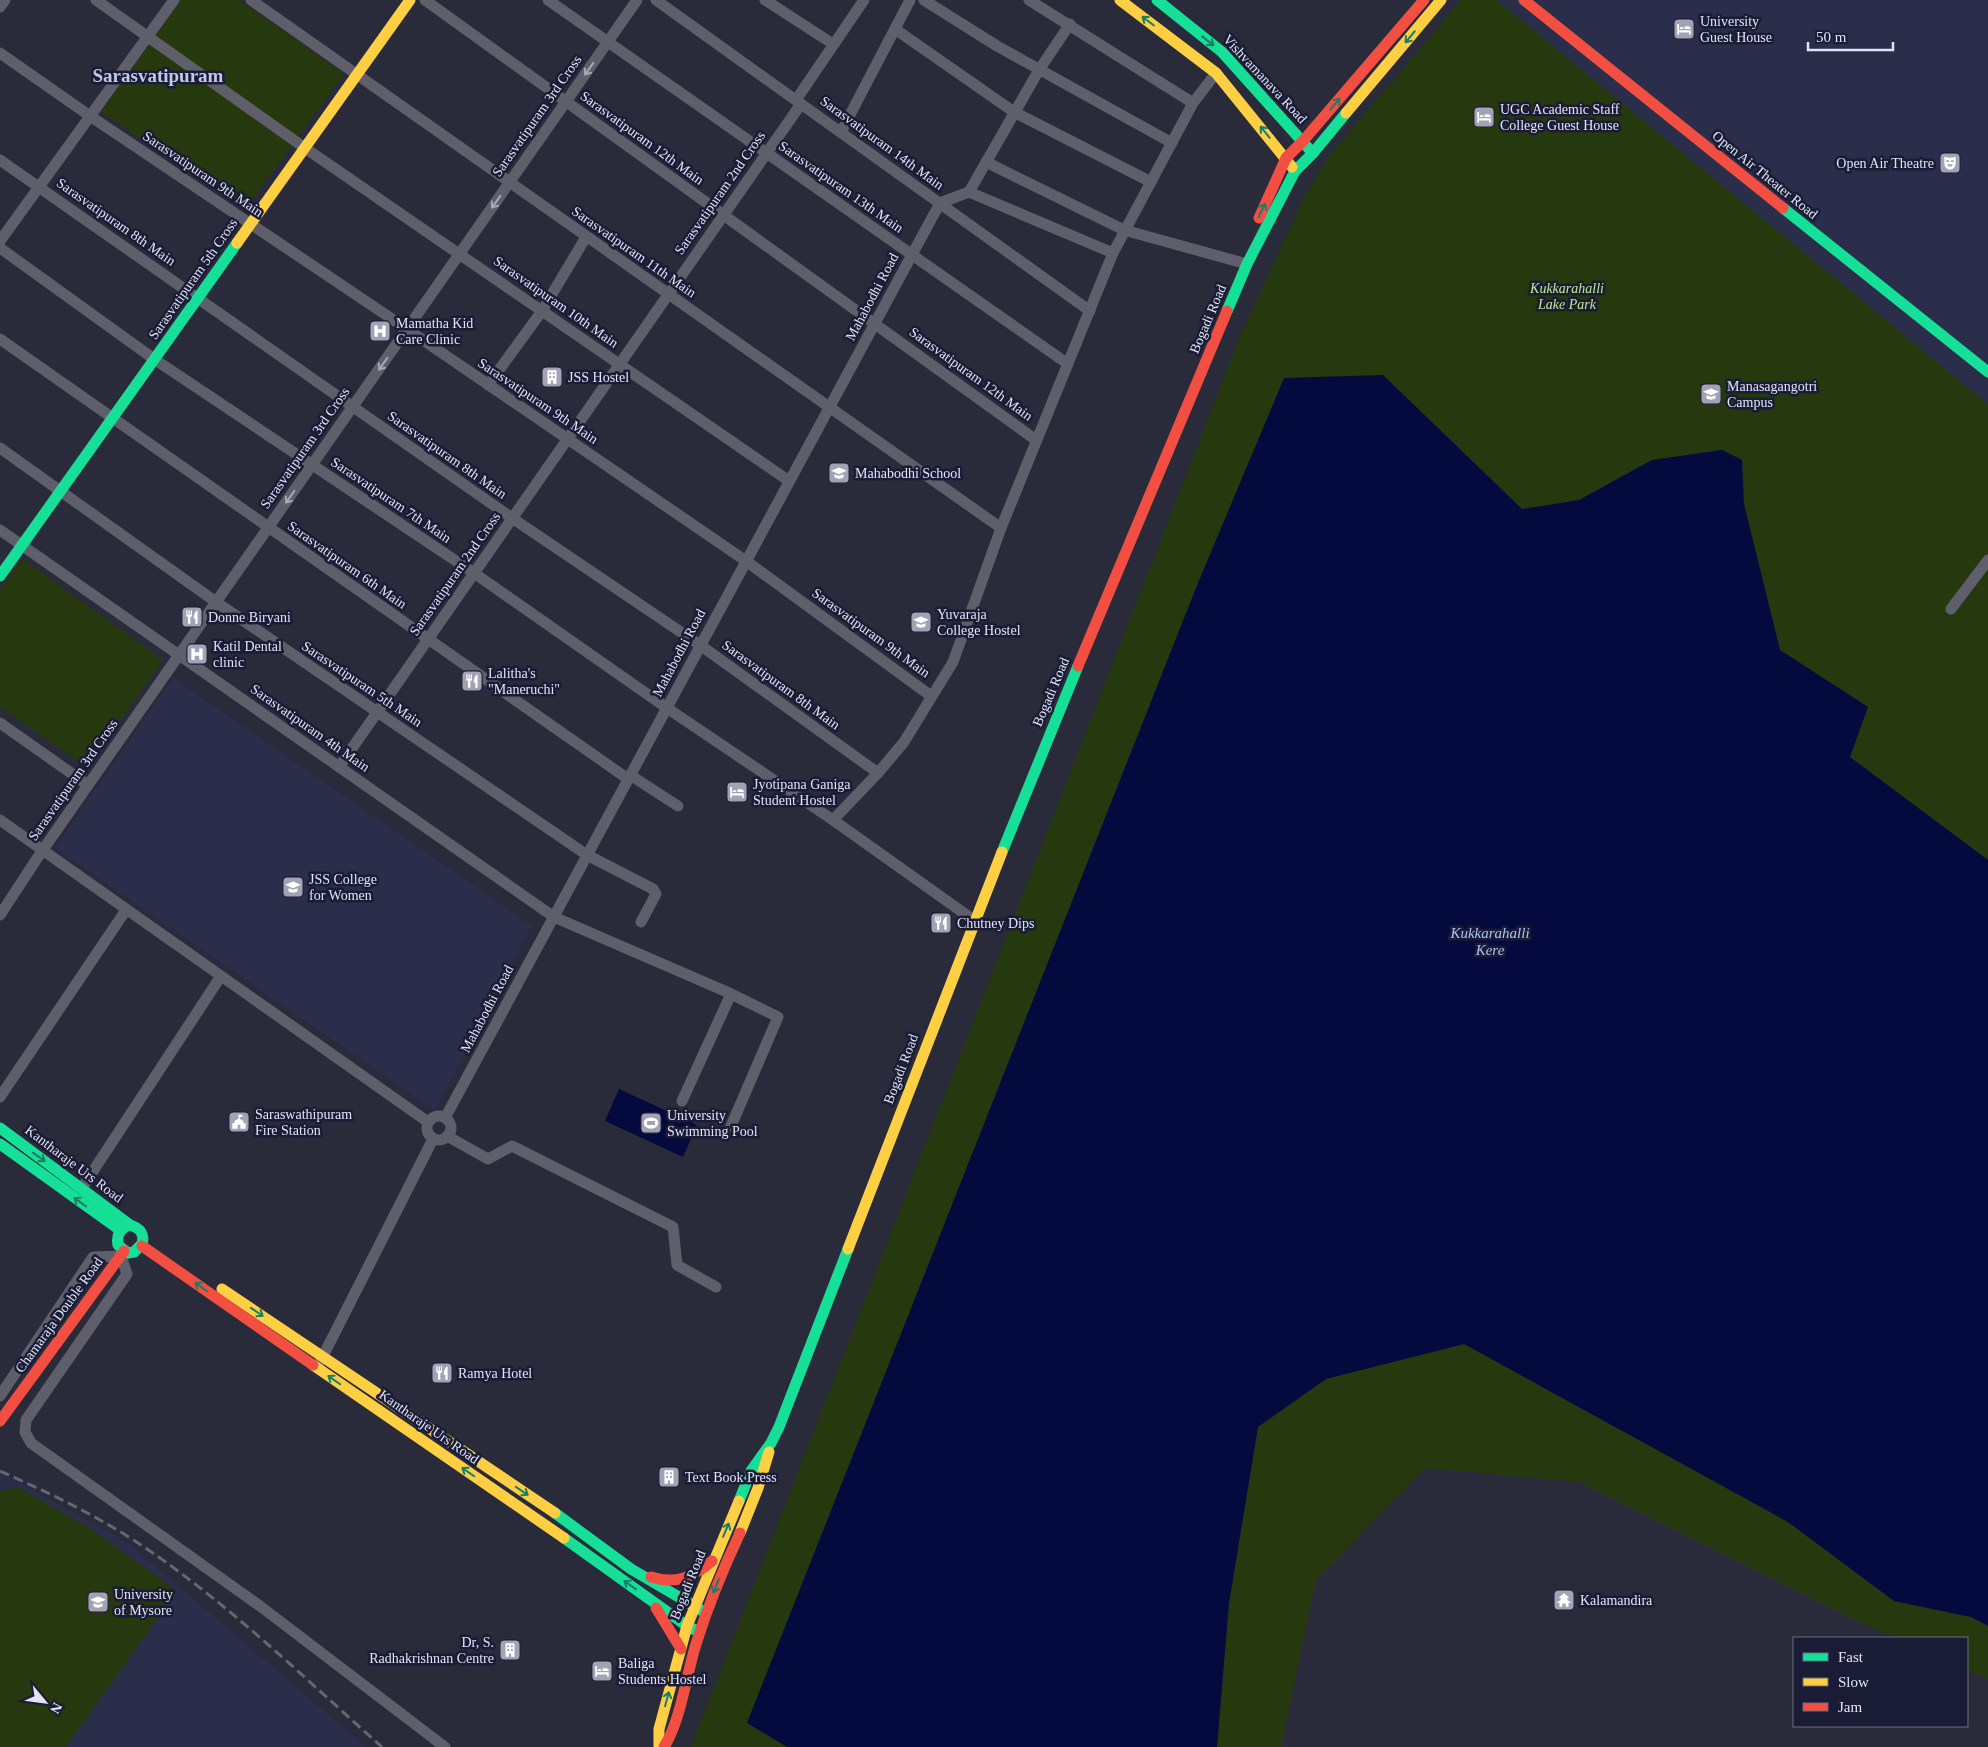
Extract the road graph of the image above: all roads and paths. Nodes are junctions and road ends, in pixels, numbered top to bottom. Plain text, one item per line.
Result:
1 (5, 0) edge
2 (96, 0) edge
3 (174, 0) edge
4 (251, 0) edge
5 (410, 0) edge
6 (425, 0) edge
7 (548, 0) edge
8 (637, 0) edge
9 (656, 0) edge
10 (764, 0) edge
11 (910, 0) edge
12 (924, 0) edge
13 (1029, 0) edge
14 (1120, 0) edge
15 (1157, 0) edge
16 (1424, 0) edge
17 (1441, 0) edge
18 (1524, 0) edge
19 (862, 1) edge
20 (0, 6) edge
21 (1070, 24) junction
22 (895, 29) junction
23 (148, 36) junction
24 (608, 42) junction
25 (833, 44) junction
26 (0, 53) edge
27 (1039, 70) junction
28 (1216, 73) junction
29 (357, 74) junction
30 (566, 101) junction
31 (798, 102) junction
32 (1194, 103) junction
33 (1014, 112) junction
34 (90, 116) junction
35 (841, 132) junction
36 (1303, 141) junction
37 (1172, 143) junction
38 (305, 148) junction
39 (766, 153) junction
40 (1313, 153) junction
41 (1286, 158) junction
42 (0, 160) edge
43 (986, 162) junction
44 (1295, 171) junction
45 (509, 182) junction
46 (1151, 182) junction
47 (39, 187) junction
48 (969, 192) junction
49 (940, 203) junction
50 (723, 215) junction
51 (250, 224) junction
52 (1124, 230) junction
53 (586, 237) junction
54 (0, 240) edge
55 (0, 248) edge
56 (460, 254) junction
57 (911, 254) junction
58 (1113, 254) junction
59 (1243, 263) junction
60 (668, 294) junction
61 (198, 298) junction
62 (542, 311) junction
63 (1090, 311) junction
64 (875, 324) junction
65 (407, 329) junction
66 (0, 339) edge
67 (154, 359) junction
68 (619, 364) junction
69 (1068, 364) junction
70 (1988, 372) edge
71 (488, 385) junction
72 (352, 407) junction
73 (829, 407) junction
74 (112, 418) junction
75 (567, 439) junction
76 (1036, 440) junction
77 (0, 448) edge
78 (312, 465) junction
79 (789, 481) junction
80 (61, 490) junction
81 (512, 518) junction
82 (268, 528) junction
83 (1001, 528) junction
84 (0, 530) edge
85 (22, 546) junction
86 (1988, 560) edge
87 (746, 561) junction
88 (2, 570) edge
89 (474, 573) junction
90 (216, 602) junction
91 (1951, 609) dead end
92 (427, 640) junction
93 (700, 645) junction
94 (179, 655) junction
95 (931, 696) junction
96 (667, 708) junction
97 (377, 713) junction
98 (0, 723) edge
99 (339, 767) junction
100 (878, 773) junction
101 (629, 777) junction
102 (88, 785) junction
103 (678, 806) dead end
104 (0, 820) edge
105 (833, 820) junction
106 (42, 851) junction
107 (587, 855) junction
108 (126, 910) junction
109 (0, 915) edge
110 (554, 917) junction
111 (975, 921) junction
112 (641, 922) dead end
113 (221, 976) junction
114 (731, 994) junction
115 (0, 1097) edge
116 (682, 1101) dead end
117 (445, 1118) junction
118 (428, 1122) junction
119 (731, 1126) dead end
120 (0, 1128) edge
121 (447, 1136) junction
122 (433, 1139) junction
123 (0, 1144) edge
124 (82, 1188) junction
125 (125, 1227) junction
126 (143, 1241) junction
127 (122, 1253) junction
128 (716, 1286) dead end
129 (323, 1357) junction
130 (317, 1368) junction
131 (0, 1396) edge
132 (0, 1421) edge
133 (771, 1443) junction
134 (498, 1475) junction
135 (490, 1488) junction
136 (713, 1560) junction
137 (630, 1569) junction
138 (649, 1599) junction
139 (694, 1607) junction
140 (706, 1613) junction
141 (687, 1626) junction
142 (699, 1632) junction
143 (681, 1649) junction
144 (445, 1747) edge
145 (659, 1747) edge
146 (664, 1747) edge

1 - 20 street
2 - 23 street, Sarasvatipuram 10th Main
3 - 23 street
4 - 29 street, Sarasvatipuram 11th Main
5 - 29 street, Sarasvatipuram 5th Cross
6 - 30 street, Sarasvatipuram 12th Main
7 - 24 street, Sarasvatipuram 13th Main
8 - 24 street, Sarasvatipuram 3rd Cross
9 - 31 street, Sarasvatipuram 14th Main
10 - 25 street
11 - 22 street
12 - 27 street
13 - 21 street
28 -> 14 street
15 -> 36 street, Vishvamanava Road
36 -> 16 street
17 -> 40 street, Bogadi Road
18 - 70 street, Open Air Theater Road
19 - 25 street, Sarasvatipuram 2nd Cross
21 - 27 street
21 - 32 street
22 - 33 street
22 - 35 street
23 - 34 street
23 - 38 street, Sarasvatipuram 10th Main
24 -> 30 street, Sarasvatipuram 3rd Cross
24 - 39 street, Sarasvatipuram 13th Main
25 - 31 street, Sarasvatipuram 2nd Cross
26 - 34 street, Sarasvatipuram 9th Main
27 - 33 street
27 - 37 street
28 - 32 street
41 -> 28 street
29 - 38 street, Sarasvatipuram 5th Cross
29 - 45 street, Sarasvatipuram 11th Main
30 - 45 street, Sarasvatipuram 3rd Cross
30 - 50 street, Sarasvatipuram 12th Main
31 - 35 street, Sarasvatipuram 14th Main
31 - 39 street, Sarasvatipuram 2nd Cross
32 - 37 street
33 - 43 street
33 - 46 street
34 - 47 street
34 - 51 street, Sarasvatipuram 9th Main
35 - 49 street, Sarasvatipuram 14th Main
36 - 40 street, Vishvamanava Road
36 - 41 street
37 - 46 street
38 - 51 street, Sarasvatipuram 5th Cross
38 - 56 street, Sarasvatipuram 10th Main
39 - 50 street, Sarasvatipuram 2nd Cross
39 - 57 street, Sarasvatipuram 13th Main
40 - 44 street, Bogadi Road
41 - 44 street
59 -> 41 street
42 - 47 street, Sarasvatipuram 8th Main
43 - 48 street
43 - 52 street
44 - 59 street, Bogadi Road
45 - 53 street, Sarasvatipuram 11th Main
45 -> 56 street, Sarasvatipuram 3rd Cross
46 - 52 street
47 - 54 street
47 - 61 street, Sarasvatipuram 8th Main
48 - 49 street
48 - 58 street
49 - 57 street, Mahabodhi Road
49 - 63 street, Sarasvatipuram 14th Main
50 - 60 street, Sarasvatipuram 2nd Cross
50 - 64 street, Sarasvatipuram 12th Main
51 - 61 street, Sarasvatipuram 5th Cross
51 - 65 street, Sarasvatipuram 9th Main
52 - 58 street
52 - 59 street
53 - 60 street, Sarasvatipuram 11th Main
53 - 62 street
55 - 67 street, Sarasvatipuram 7th Main
56 - 62 street, Sarasvatipuram 10th Main
56 - 65 street, Sarasvatipuram 3rd Cross
57 - 64 street, Mahabodhi Road
57 - 69 street, Sarasvatipuram 13th Main
58 - 63 street
59 - 111 street, Bogadi Road
60 - 68 street, Sarasvatipuram 2nd Cross
60 - 73 street, Sarasvatipuram 11th Main
61 - 67 street, Sarasvatipuram 5th Cross
61 - 72 street, Sarasvatipuram 8th Main
62 - 68 street, Sarasvatipuram 10th Main
62 - 71 street
63 - 69 street
64 - 73 street, Mahabodhi Road
64 - 76 street, Sarasvatipuram 12th Main
65 - 71 street, Sarasvatipuram 9th Main
65 -> 72 street, Sarasvatipuram 3rd Cross
66 - 74 street, Sarasvatipuram 6th Main
67 - 74 street, Sarasvatipuram 5th Cross
67 - 78 street, Sarasvatipuram 7th Main
68 - 75 street, Sarasvatipuram 2nd Cross
68 - 79 street, Sarasvatipuram 10th Main
69 - 76 street
71 - 75 street, Sarasvatipuram 9th Main
72 - 78 street, Sarasvatipuram 3rd Cross
72 - 81 street, Sarasvatipuram 8th Main
73 - 79 street, Mahabodhi Road
73 - 83 street, Sarasvatipuram 11th Main
74 - 80 street, Sarasvatipuram 5th Cross
74 - 82 street, Sarasvatipuram 6th Main
75 - 81 street, Sarasvatipuram 2nd Cross
75 - 87 street, Sarasvatipuram 9th Main
76 - 83 street
77 - 80 street, Sarasvatipuram 5th Main
78 -> 82 street, Sarasvatipuram 3rd Cross
78 - 89 street, Sarasvatipuram 7th Main
79 - 87 street, Mahabodhi Road
80 - 85 street, Sarasvatipuram 5th Cross
80 - 90 street, Sarasvatipuram 5th Main
81 - 89 street, Sarasvatipuram 2nd Cross
81 - 93 street, Sarasvatipuram 8th Main
82 - 90 street, Sarasvatipuram 3rd Cross
82 - 92 street, Sarasvatipuram 6th Main
83 - 95 street
84 - 85 street, Sarasvatipuram 4th Main
85 - 88 street, Sarasvatipuram 5th Cross
85 - 94 street, Sarasvatipuram 4th Main
86 - 91 street
87 - 93 street, Mahabodhi Road
87 - 95 street, Sarasvatipuram 9th Main
89 - 92 street, Sarasvatipuram 2nd Cross
89 - 96 street, Sarasvatipuram 7th Main
90 - 94 street, Sarasvatipuram 3rd Cross
90 - 97 street, Sarasvatipuram 5th Main
92 - 97 street, Sarasvatipuram 2nd Cross
92 - 101 street, Sarasvatipuram 6th Main
93 - 96 street, Mahabodhi Road
93 - 100 street, Sarasvatipuram 8th Main
94 - 99 street, Sarasvatipuram 4th Main
94 - 102 street, Sarasvatipuram 3rd Cross
95 - 100 street
96 - 101 street, Mahabodhi Road
96 - 105 street, Sarasvatipuram 7th Main
97 - 99 street, Sarasvatipuram 2nd Cross
97 - 107 street, Sarasvatipuram 5th Main
98 - 102 street
99 - 110 street, Sarasvatipuram 4th Main
100 - 105 street
101 - 103 street, Sarasvatipuram 6th Main
101 - 107 street, Mahabodhi Road
102 - 106 street, Sarasvatipuram 3rd Cross
104 - 106 street
105 - 111 street, Sarasvatipuram 7th Main
106 - 108 street
106 - 109 street, Sarasvatipuram 3rd Cross
107 - 110 street, Mahabodhi Road
107 - 112 street, Sarasvatipuram 5th Main
108 - 113 street
108 - 115 street
110 - 114 street, Sarasvatipuram 4th Main
110 - 117 street, Mahabodhi Road
111 - 133 street, Bogadi Road
113 - 118 street
113 - 124 street
114 - 116 street
114 - 119 street, Sarasvatipuram 4th Main
117 - 118 street
117 - 121 street
118 - 122 street
120 -> 124 street, Kantharaje Urs Road
121 - 122 street
121 - 128 street
122 - 129 street
125 -> 123 street, Kantharaje Urs Road
124 - 125 street, Kantharaje Urs Road
125 - 126 street
125 - 127 street
126 - 127 street
126 -> 129 street, Kantharaje Urs Road
130 -> 126 street, Kantharaje Urs Road
127 - 131 street
127 - 132 street, Chamaraja Double Road
127 - 144 street
129 - 130 street
129 - 134 street, Kantharaje Urs Road
135 -> 130 street, Kantharaje Urs Road
136 -> 133 street, Bogadi Road
133 -> 140 street, Bogadi Road
134 - 135 street
134 -> 137 street, Kantharaje Urs Road
138 -> 135 street, Kantharaje Urs Road
136 - 137 street
136 - 139 street, Bogadi Road
137 - 139 street, Kantharaje Urs Road
138 - 141 street, Kantharaje Urs Road
138 - 143 street
139 - 140 street, Kantharaje Urs Road
139 - 141 street, Bogadi Road
140 - 142 street, Bogadi Road
141 - 142 street, Kantharaje Urs Road
141 - 143 street, Bogadi Road
142 - 146 street, Bogadi Road
145 -> 143 street, Bogadi Road

